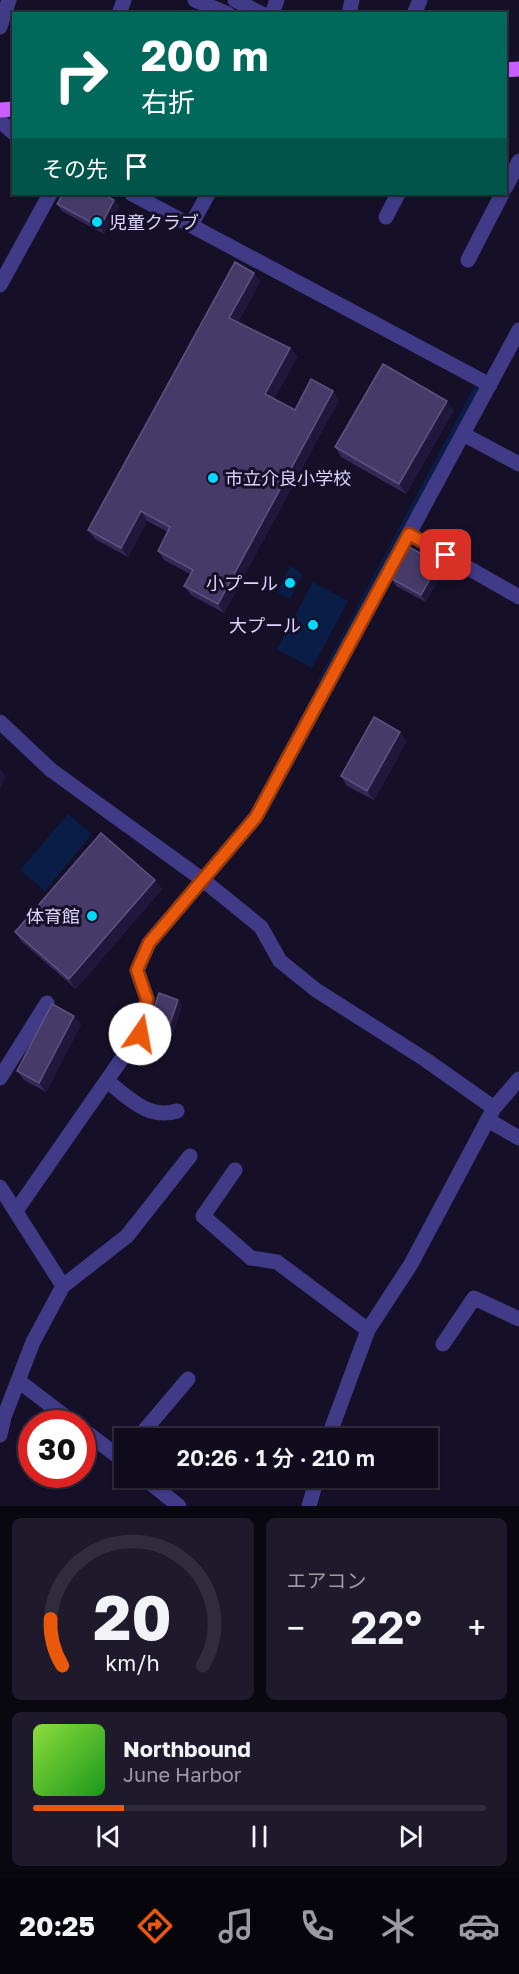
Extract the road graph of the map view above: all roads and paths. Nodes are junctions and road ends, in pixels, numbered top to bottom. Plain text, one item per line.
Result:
1 (9, 0) edge
2 (235, 0) edge
3 (203, 2) edge
4 (224, 12) edge
5 (258, 12) edge
6 (0, 27) edge
7 (0, 121) edge
8 (12, 131) edge
9 (519, 161) edge
10 (507, 186) edge
11 (49, 195) edge
12 (134, 195) edge
13 (207, 195) edge
14 (397, 195) edge
15 (501, 195) edge
16 (386, 217) dead end
17 (191, 225) junction
18 (468, 260) dead end
19 (0, 285) edge
20 (519, 330) edge
21 (490, 385) junction
22 (463, 434) junction
23 (519, 464) edge
24 (409, 534) junction
25 (519, 597) edge
26 (0, 722) edge
27 (203, 880) junction
28 (47, 1003) dead end
29 (0, 1078) edge
30 (519, 1079) edge
31 (107, 1081) junction
32 (177, 1112) dead end
33 (491, 1114) junction
34 (519, 1138) edge
35 (190, 1156) dead end
36 (235, 1170) dead end
37 (0, 1187) edge
38 (16, 1211) junction
39 (63, 1286) junction
40 (519, 1319) edge
41 (368, 1330) junction
42 (444, 1344) dead end
43 (188, 1379) dead end
44 (20, 1382) junction
45 (57, 1410) edge
46 (2, 1416) edge
47 (146, 1428) edge
48 (332, 1428) edge
49 (0, 1435) edge
50 (96, 1439) edge
51 (114, 1452) edge
52 (156, 1488) edge
53 (314, 1488) edge
54 (179, 1506) edge
55 (309, 1506) edge

1 - 6 street
2 - 5 street
3 - 4 street
7 - 8 street
9 - 10 street
11 - 19 street
12 - 17 street
13 - 17 street
14 - 16 street
15 - 18 street
17 - 21 street
20 - 21 street
21 - 22 street
22 - 23 street
22 - 24 street
24 - 25 street
24 - 27 street
26 - 27 street
27 - 31 street
27 - 33 street
28 - 29 street
30 - 33 street
31 - 32 street
31 - 38 street
33 - 34 street
33 - 41 street
35 - 39 street
36 - 41 street
37 - 38 street
38 - 39 street
39 - 44 street
40 - 42 street
41 - 48 street
43 - 47 street
44 - 45 street
44 - 46 street
46 - 49 street
50 - 51 street
52 - 54 street
53 - 55 street

